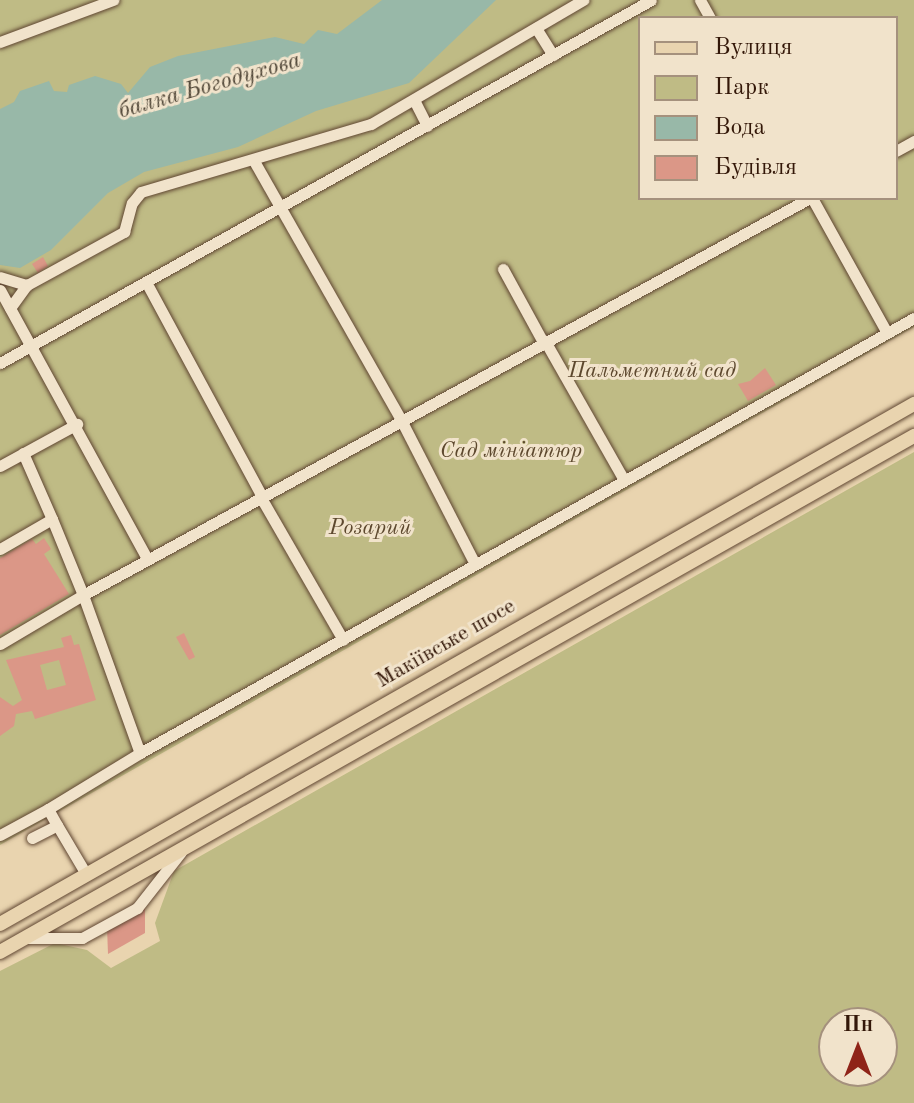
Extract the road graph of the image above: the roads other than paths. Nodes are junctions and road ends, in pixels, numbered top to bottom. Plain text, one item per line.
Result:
1 (113, 0) edge
2 (583, 0) edge
3 (651, 0) edge
4 (536, 28) junction
5 (0, 42) edge
6 (553, 55) junction
7 (414, 100) junction
8 (427, 126) junction
9 (254, 161) junction
10 (807, 200) edge
11 (812, 200) edge
12 (281, 207) junction
13 (503, 269) dead end
14 (0, 277) edge
15 (146, 282) junction
16 (27, 285) junction
17 (0, 290) edge
18 (10, 308) junction
19 (914, 318) edge
20 (887, 333) junction
21 (544, 342) junction
22 (34, 345) junction
23 (0, 363) edge
24 (914, 404) edge
25 (401, 420) junction
26 (77, 424) junction
27 (914, 436) edge
28 (23, 453) junction
29 (0, 466) edge
30 (624, 480) junction
31 (260, 496) junction
32 (52, 519) junction
33 (0, 549) edge
34 (147, 558) junction
35 (475, 564) junction
36 (83, 595) junction
37 (343, 640) junction
38 (0, 644) edge
39 (140, 753) junction
40 (48, 809) junction
41 (57, 825) junction
42 (0, 835) edge
43 (32, 838) dead end
44 (185, 846) junction
45 (86, 874) junction
46 (0, 924) edge
47 (24, 938) junction
48 (0, 952) edge

1 - 5 street
2 - 4 street
3 - 6 street
4 - 6 street
4 - 7 street
6 - 8 street
7 - 8 street
7 - 9 street
8 - 12 street
9 - 12 street
9 - 16 street
10 - 21 street
11 - 20 street
12 - 15 street
12 - 25 street
13 - 21 street
14 - 16 street
15 - 22 street
15 - 31 street
16 - 18 street
17 - 18 street
18 - 22 street
19 - 20 street
20 - 30 street
21 - 25 street
21 - 30 street
22 - 23 street
22 - 26 street
24 - 45 main road, Макіївське шосе
25 - 31 street
25 - 35 street
26 - 28 street
26 - 34 street
27 - 44 main road
28 - 29 street
28 - 32 street
30 - 35 street
31 - 34 street
31 - 37 street
32 - 33 street
32 - 36 street
34 - 36 street
35 - 37 street
36 - 38 street
36 - 39 street
37 - 39 street
39 - 40 street
40 - 41 street
40 - 42 street
41 - 43 street
41 - 45 street
44 - 47 main road
44 - 47 street
45 - 46 main road, Макіївське шосе
47 - 48 main road

